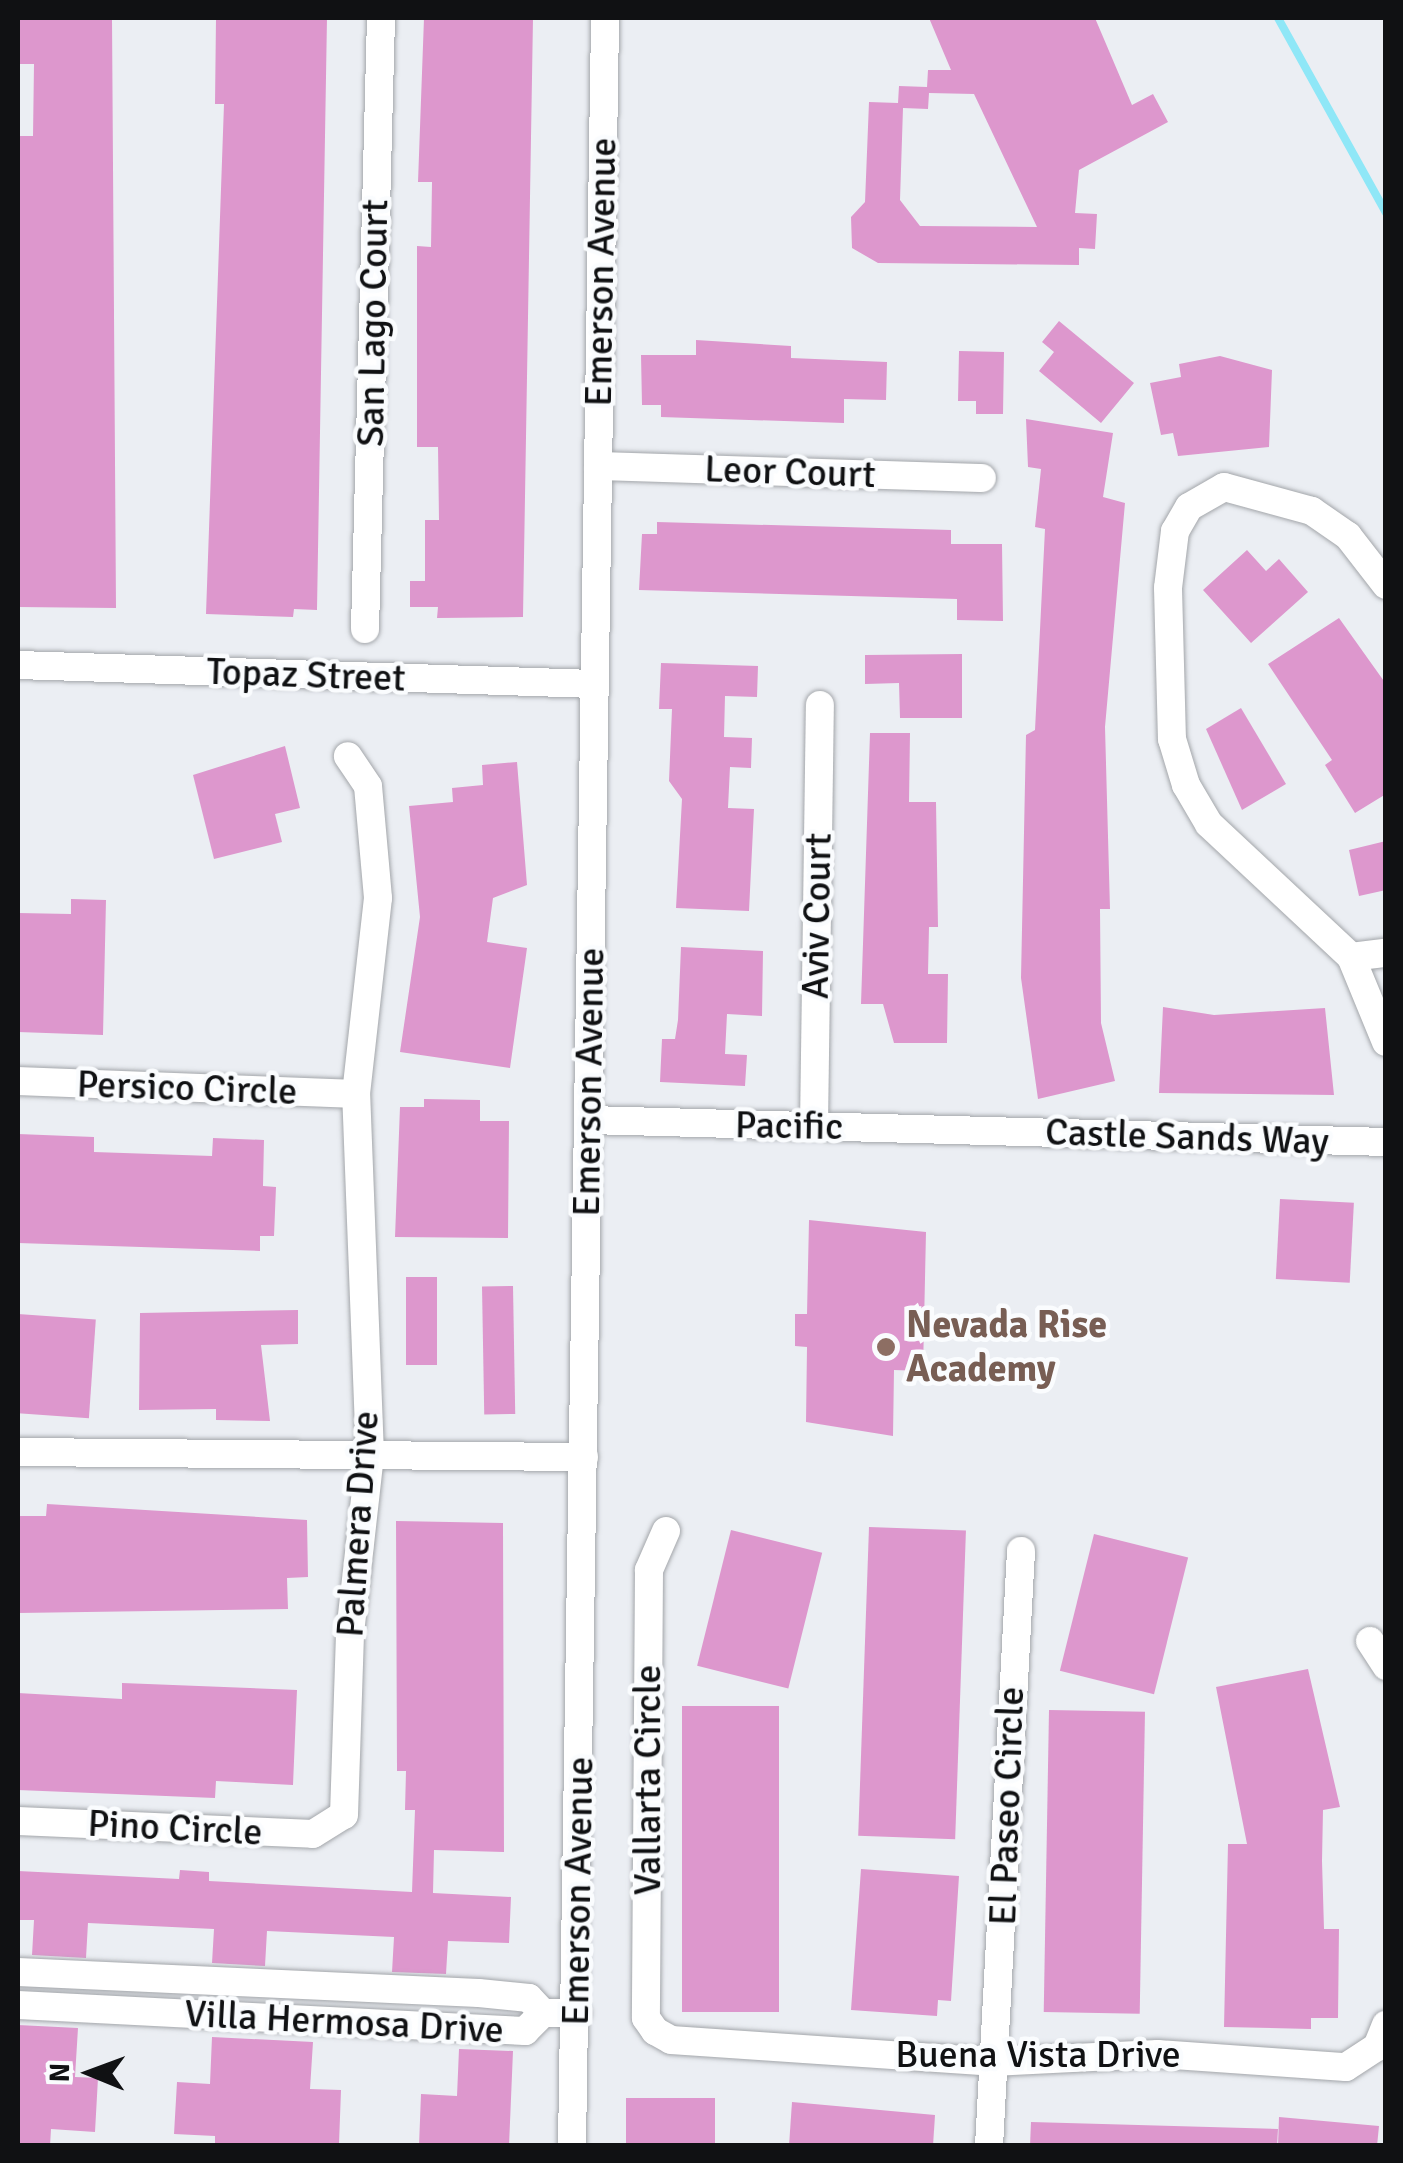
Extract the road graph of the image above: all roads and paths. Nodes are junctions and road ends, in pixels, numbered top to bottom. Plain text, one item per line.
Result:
1 (380, 18) edge
2 (605, 18) edge
3 (598, 466) junction
4 (982, 478) dead end
5 (1386, 585) edge
6 (366, 630) dead end
7 (18, 665) edge
8 (596, 684) junction
9 (820, 705) dead end
10 (348, 756) dead end
11 (1386, 953) edge
12 (1351, 958) junction
13 (1386, 1042) edge
14 (18, 1081) edge
15 (356, 1094) junction
16 (589, 1120) junction
17 (814, 1126) junction
18 (989, 1131) joint
19 (1386, 1142) edge
20 (18, 1452) edge
21 (370, 1455) junction
22 (584, 1456) junction
23 (666, 1532) dead end
24 (1022, 1551) dead end
25 (1370, 1641) dead end
26 (1386, 1666) edge
27 (18, 1821) edge
28 (331, 1828) joint
29 (18, 1972) edge
30 (18, 2005) edge
31 (543, 2013) junction
32 (576, 2014) junction
33 (1386, 2026) edge
34 (655, 2030) joint
35 (992, 2062) junction
36 (572, 2146) edge
37 (988, 2146) edge

1 - 6 street, San Lago Court
2 - 3 street, Emerson Avenue
3 - 4 street, Leor Court
3 - 8 street, Emerson Avenue
5 - 12 street
7 - 8 street, Topaz Street
8 - 16 street, Emerson Avenue
9 - 17 street, Aviv Court
10 - 15 street, Palmera Drive
11 - 12 street
12 - 13 street
14 - 15 street, Persico Circle
15 - 21 street, Palmera Drive
16 - 17 street, Pacific
16 - 22 street, Emerson Avenue
17 - 18 street, Pacific
18 - 19 street, Castle Sands Way
20 - 21 street
21 - 22 street
21 - 28 street, Palmera Drive
22 - 32 street, Emerson Avenue
23 - 34 street, Vallarta Circle
24 - 35 street, El Paseo Circle
25 - 26 street
27 - 28 street, Pino Circle
29 - 31 street, Villa Hermosa Drive
30 - 31 street, Villa Hermosa Drive
31 - 32 street, Villa Hermosa Drive
32 - 36 street, Emerson Avenue
33 - 35 street, Buena Vista Drive
34 - 35 street, Buena Vista Drive
35 - 37 street, El Paseo Circle

